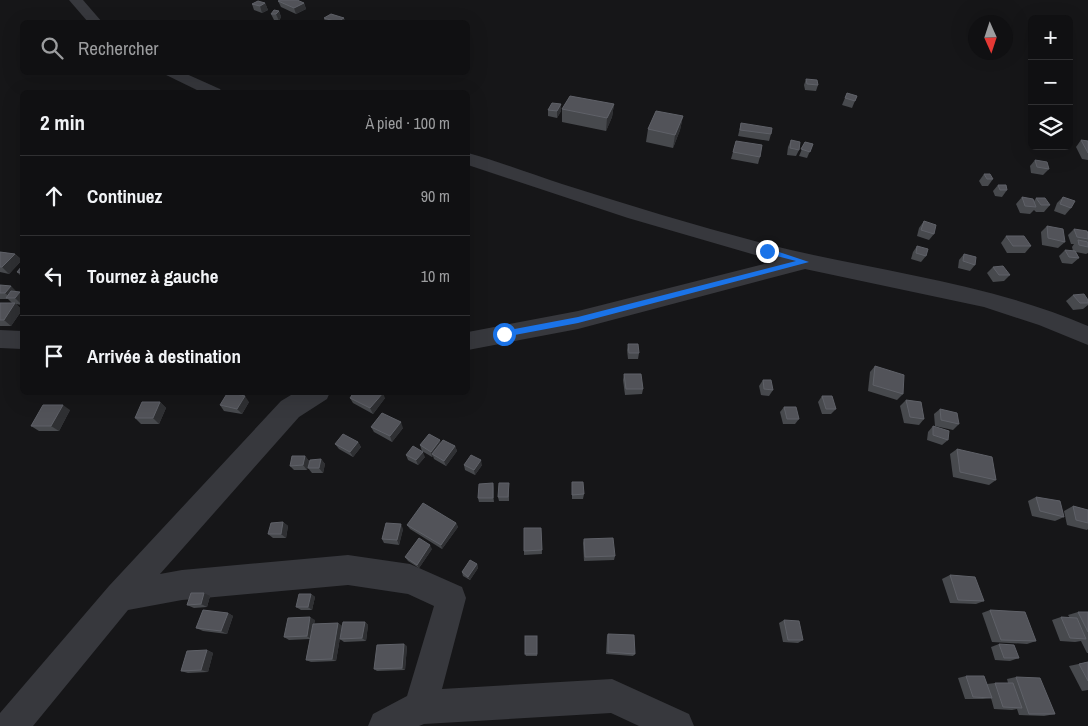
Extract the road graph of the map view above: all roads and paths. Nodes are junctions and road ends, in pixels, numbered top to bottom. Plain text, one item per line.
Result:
1 (76, 0) edge
2 (93, 20) edge
3 (174, 75) edge
4 (209, 90) edge
5 (470, 160) edge
6 (805, 262) junction
7 (1088, 336) edge
8 (0, 339) edge
9 (20, 340) edge
10 (470, 341) edge
11 (309, 395) edge
12 (291, 401) edge
13 (120, 597) junction
14 (421, 708) junction
15 (12, 726) edge
16 (385, 726) edge
17 (677, 726) edge

1 - 2 street
3 - 4 street
5 - 6 street
6 - 7 street
6 - 10 street
8 - 9 street
11 - 12 street
12 - 13 street
13 - 14 street
13 - 15 street
14 - 16 street
14 - 17 street

